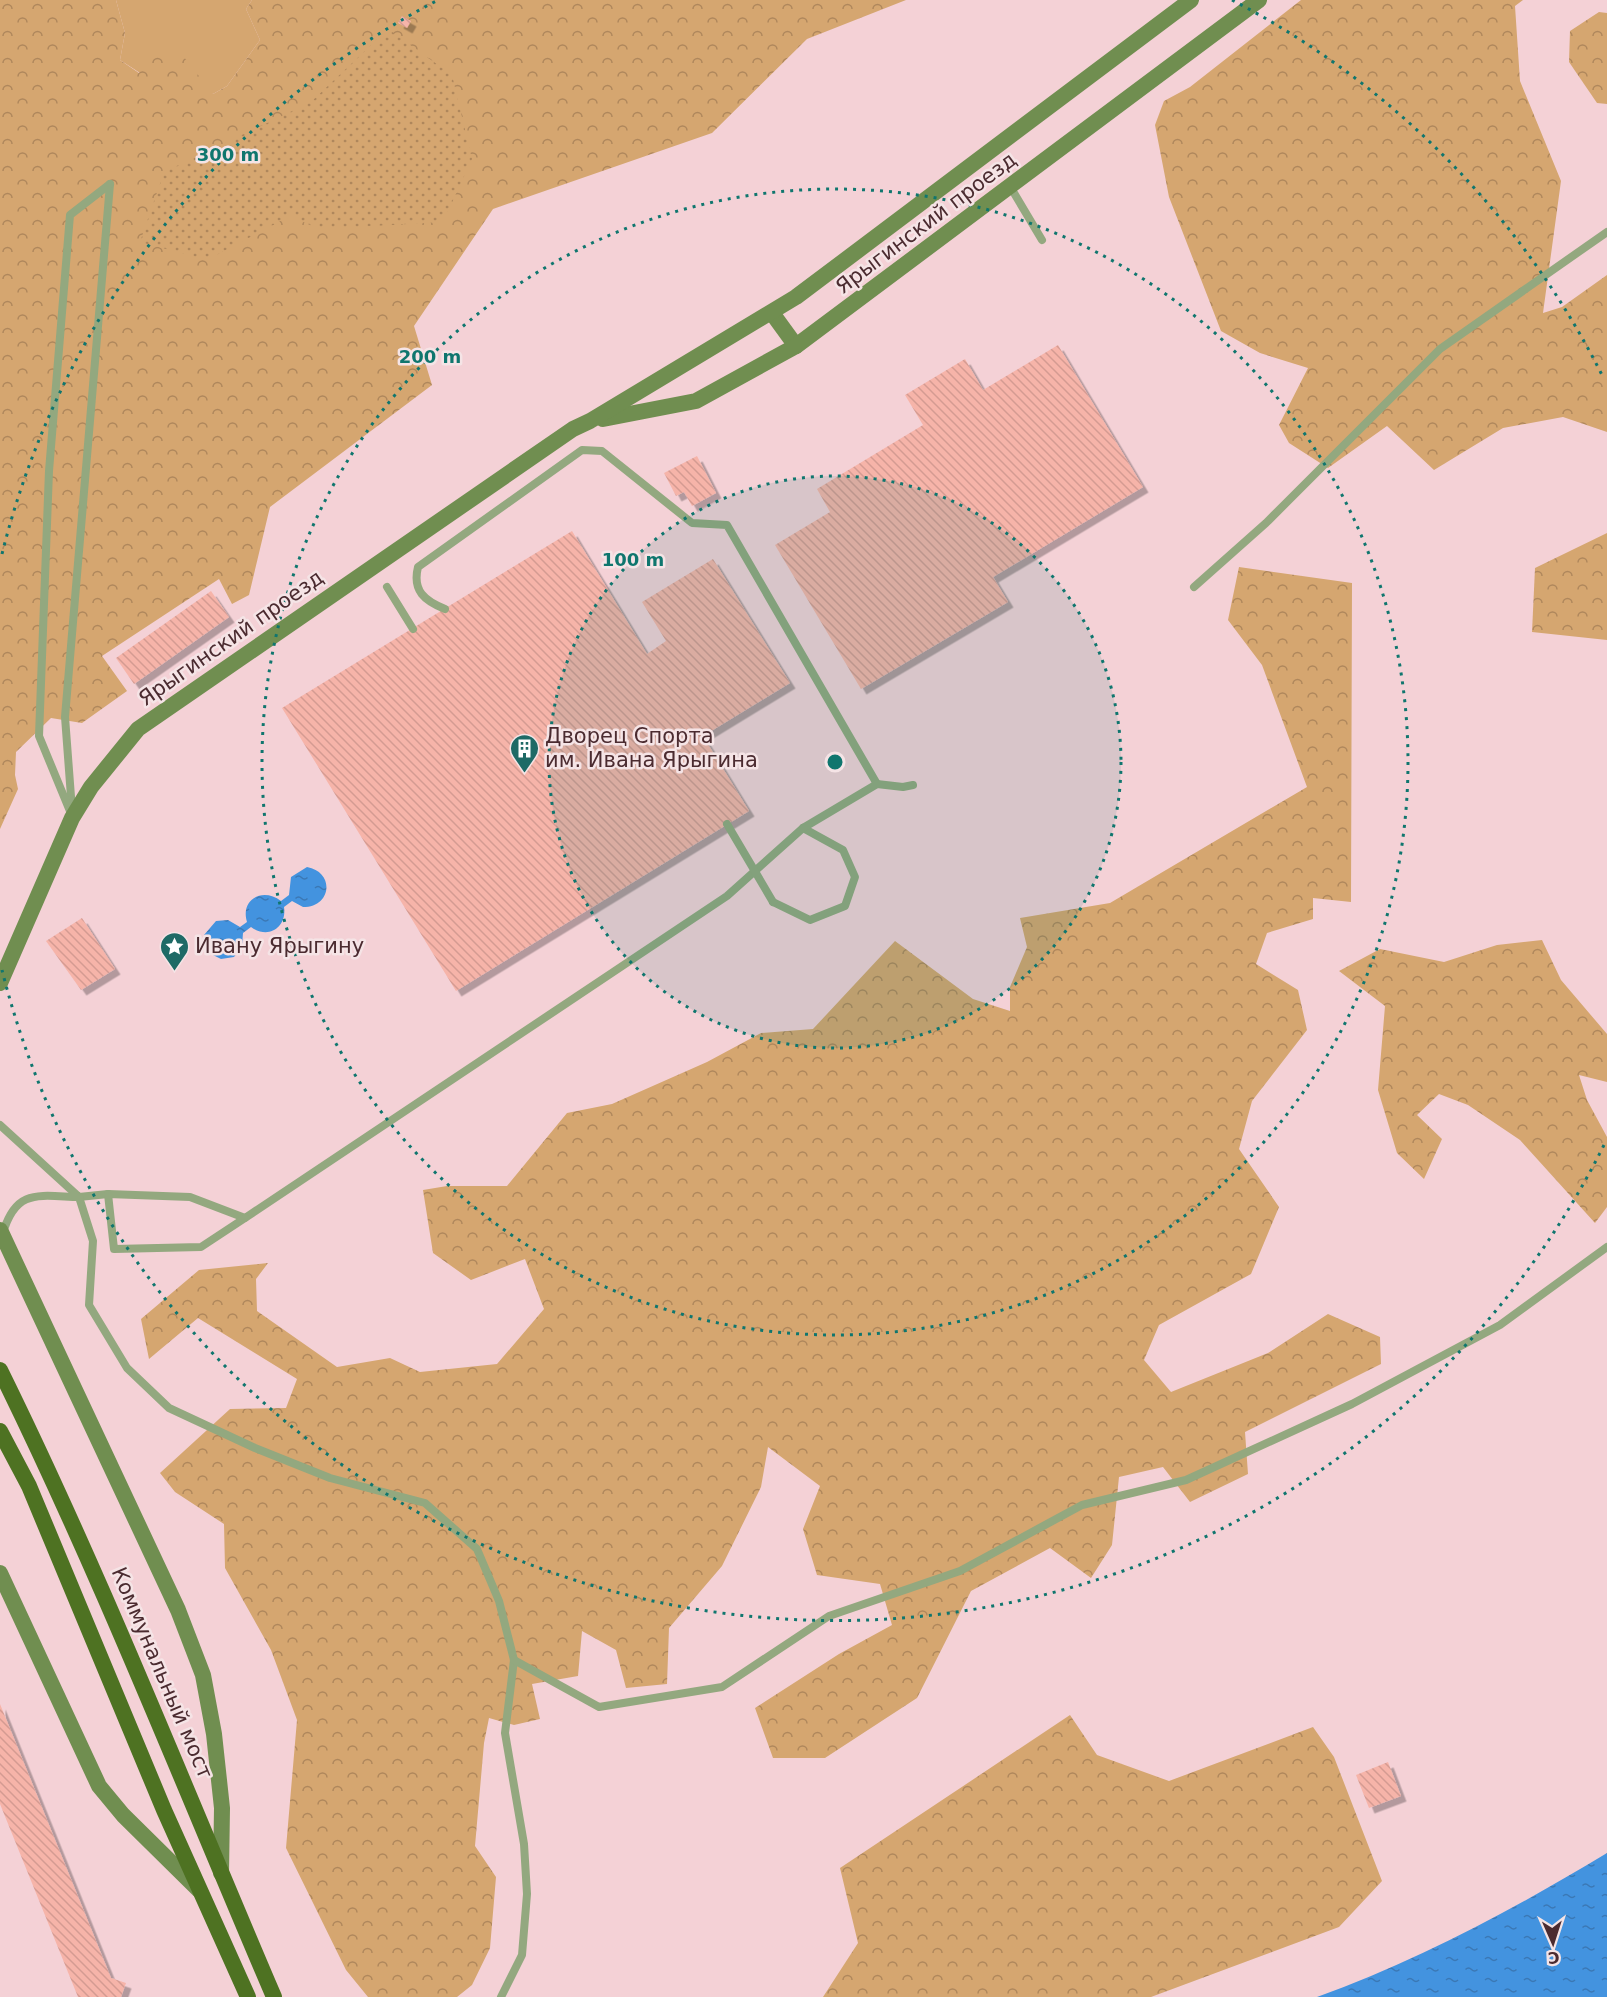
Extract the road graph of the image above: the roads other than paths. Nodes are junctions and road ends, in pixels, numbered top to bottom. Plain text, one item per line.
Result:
1 (1191, 0) edge
2 (1259, 0) edge
3 (1011, 188) junction
4 (1607, 232) edge
5 (1042, 240) dead end
6 (772, 313) junction
7 (796, 346) junction
8 (590, 421) junction
9 (387, 587) dead end
10 (1194, 587) dead end
11 (445, 609) dead end
12 (413, 628) dead end
13 (877, 784) junction
14 (913, 785) dead end
15 (72, 818) junction
16 (727, 824) dead end
17 (803, 828) junction
18 (0, 983) edge
19 (0, 1125) edge
20 (108, 1194) junction
21 (79, 1197) junction
22 (245, 1218) junction
23 (1, 1232) edge
24 (1607, 1247) edge
25 (0, 1370) edge
26 (0, 1431) edge
27 (0, 1573) edge
28 (514, 1659) junction
29 (221, 1874) junction
30 (199, 1890) junction
31 (248, 1997) edge
32 (274, 1997) edge
33 (501, 1997) edge

1 - 6 main road, Ярыгинский проезд
2 - 3 main road, Ярыгинский проезд
3 - 5 lane
3 - 7 main road, Ярыгинский проезд
4 - 10 lane
6 - 7 main road
6 - 8 main road, Ярыгинский проезд
7 - 8 main road, Ярыгинский проезд
8 - 15 main road, Ярыгинский проезд
9 - 12 lane
11 - 13 lane
13 - 14 lane
13 - 17 lane
15 - 15 lane
15 - 18 main road, Ярыгинский проезд
16 - 17 lane, bridge
17 - 22 lane
19 - 21 lane
20 - 21 lane
20 - 22 lane
20 - 22 lane
21 - 23 lane
21 - 28 lane
23 - 29 main road
24 - 28 lane
25 - 29 highway, Коммунальный мост
26 - 30 highway
27 - 30 main road
28 - 33 lane
29 - 32 highway, Коммунальный мост
30 - 31 highway

